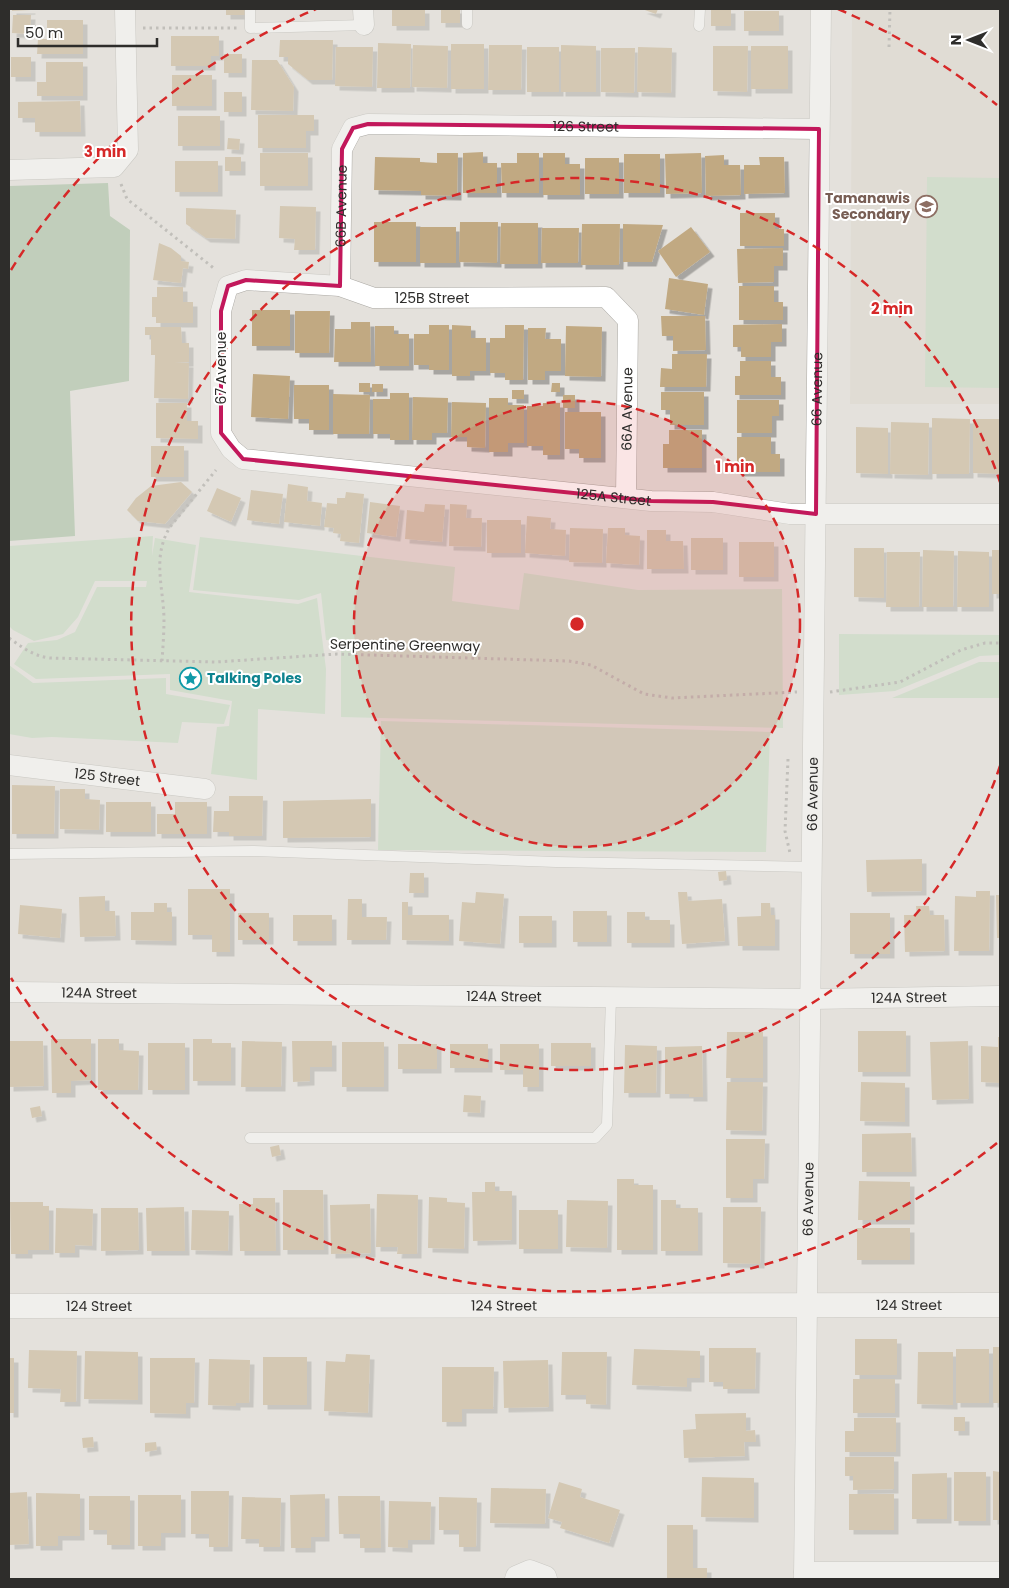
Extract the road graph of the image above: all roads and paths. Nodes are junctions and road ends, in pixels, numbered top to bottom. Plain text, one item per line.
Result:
1 (250, 9) edge
2 (467, 9) edge
3 (700, 9) edge
4 (821, 9) edge
5 (890, 9) edge
6 (363, 17) edge
7 (125, 18) edge
8 (467, 24) dead end
9 (699, 26) dead end
10 (250, 28) junction
11 (889, 47) dead end
12 (353, 128) joint
13 (819, 129) junction
14 (114, 167) junction
15 (9, 170) edge
16 (216, 270) dead end
17 (228, 286) joint
18 (340, 286) junction
19 (628, 320) joint
20 (231, 449) joint
21 (216, 470) dead end
22 (626, 498) junction
23 (816, 514) junction
24 (1000, 514) edge
25 (9, 638) edge
26 (1000, 643) edge
27 (162, 661) junction
28 (799, 692) dead end
29 (829, 692) dead end
30 (9, 764) edge
31 (205, 789) dead end
32 (9, 854) edge
33 (812, 866) junction
34 (9, 992) edge
35 (1000, 996) edge
36 (611, 998) junction
37 (811, 1000) junction
38 (250, 1138) dead end
39 (808, 1305) junction
40 (1000, 1305) edge
41 (9, 1306) edge
42 (1000, 1572) edge
43 (804, 1576) edge
44 (514, 1579) edge
45 (547, 1579) edge

1 - 10 lane
2 - 8 lane
3 - 9 lane
4 - 13 street, 66 Avenue
5 - 11 path
6 - 10 lane
7 - 10 path
7 - 14 street
12 - 13 street, 126 Street
12 - 18 street, 66B Avenue
13 - 23 street, 66 Avenue
14 - 15 street
14 - 16 path
17 - 18 street, 125B Street
17 - 20 street, 67 Avenue
18 - 19 street, 125B Street
19 - 22 street, 66A Avenue
20 - 22 street, 125A Street
21 - 27 path
22 - 23 street, 125A Street
23 - 24 street, 125A Street
23 - 33 street, 66 Avenue
25 - 27 path, Serpentine Greenway
26 - 29 path
27 - 28 path, Serpentine Greenway
30 - 31 street, 125 Street
32 - 33 lane
33 - 37 street, 66 Avenue
34 - 36 street, 124A Street
35 - 37 street, 124A Street
36 - 37 street, 124A Street
36 - 38 lane
37 - 39 street, 66 Avenue
39 - 40 street, 124 Street
39 - 41 street, 124 Street
39 - 43 street, 66 Avenue
42 - 43 street
44 - 45 street

